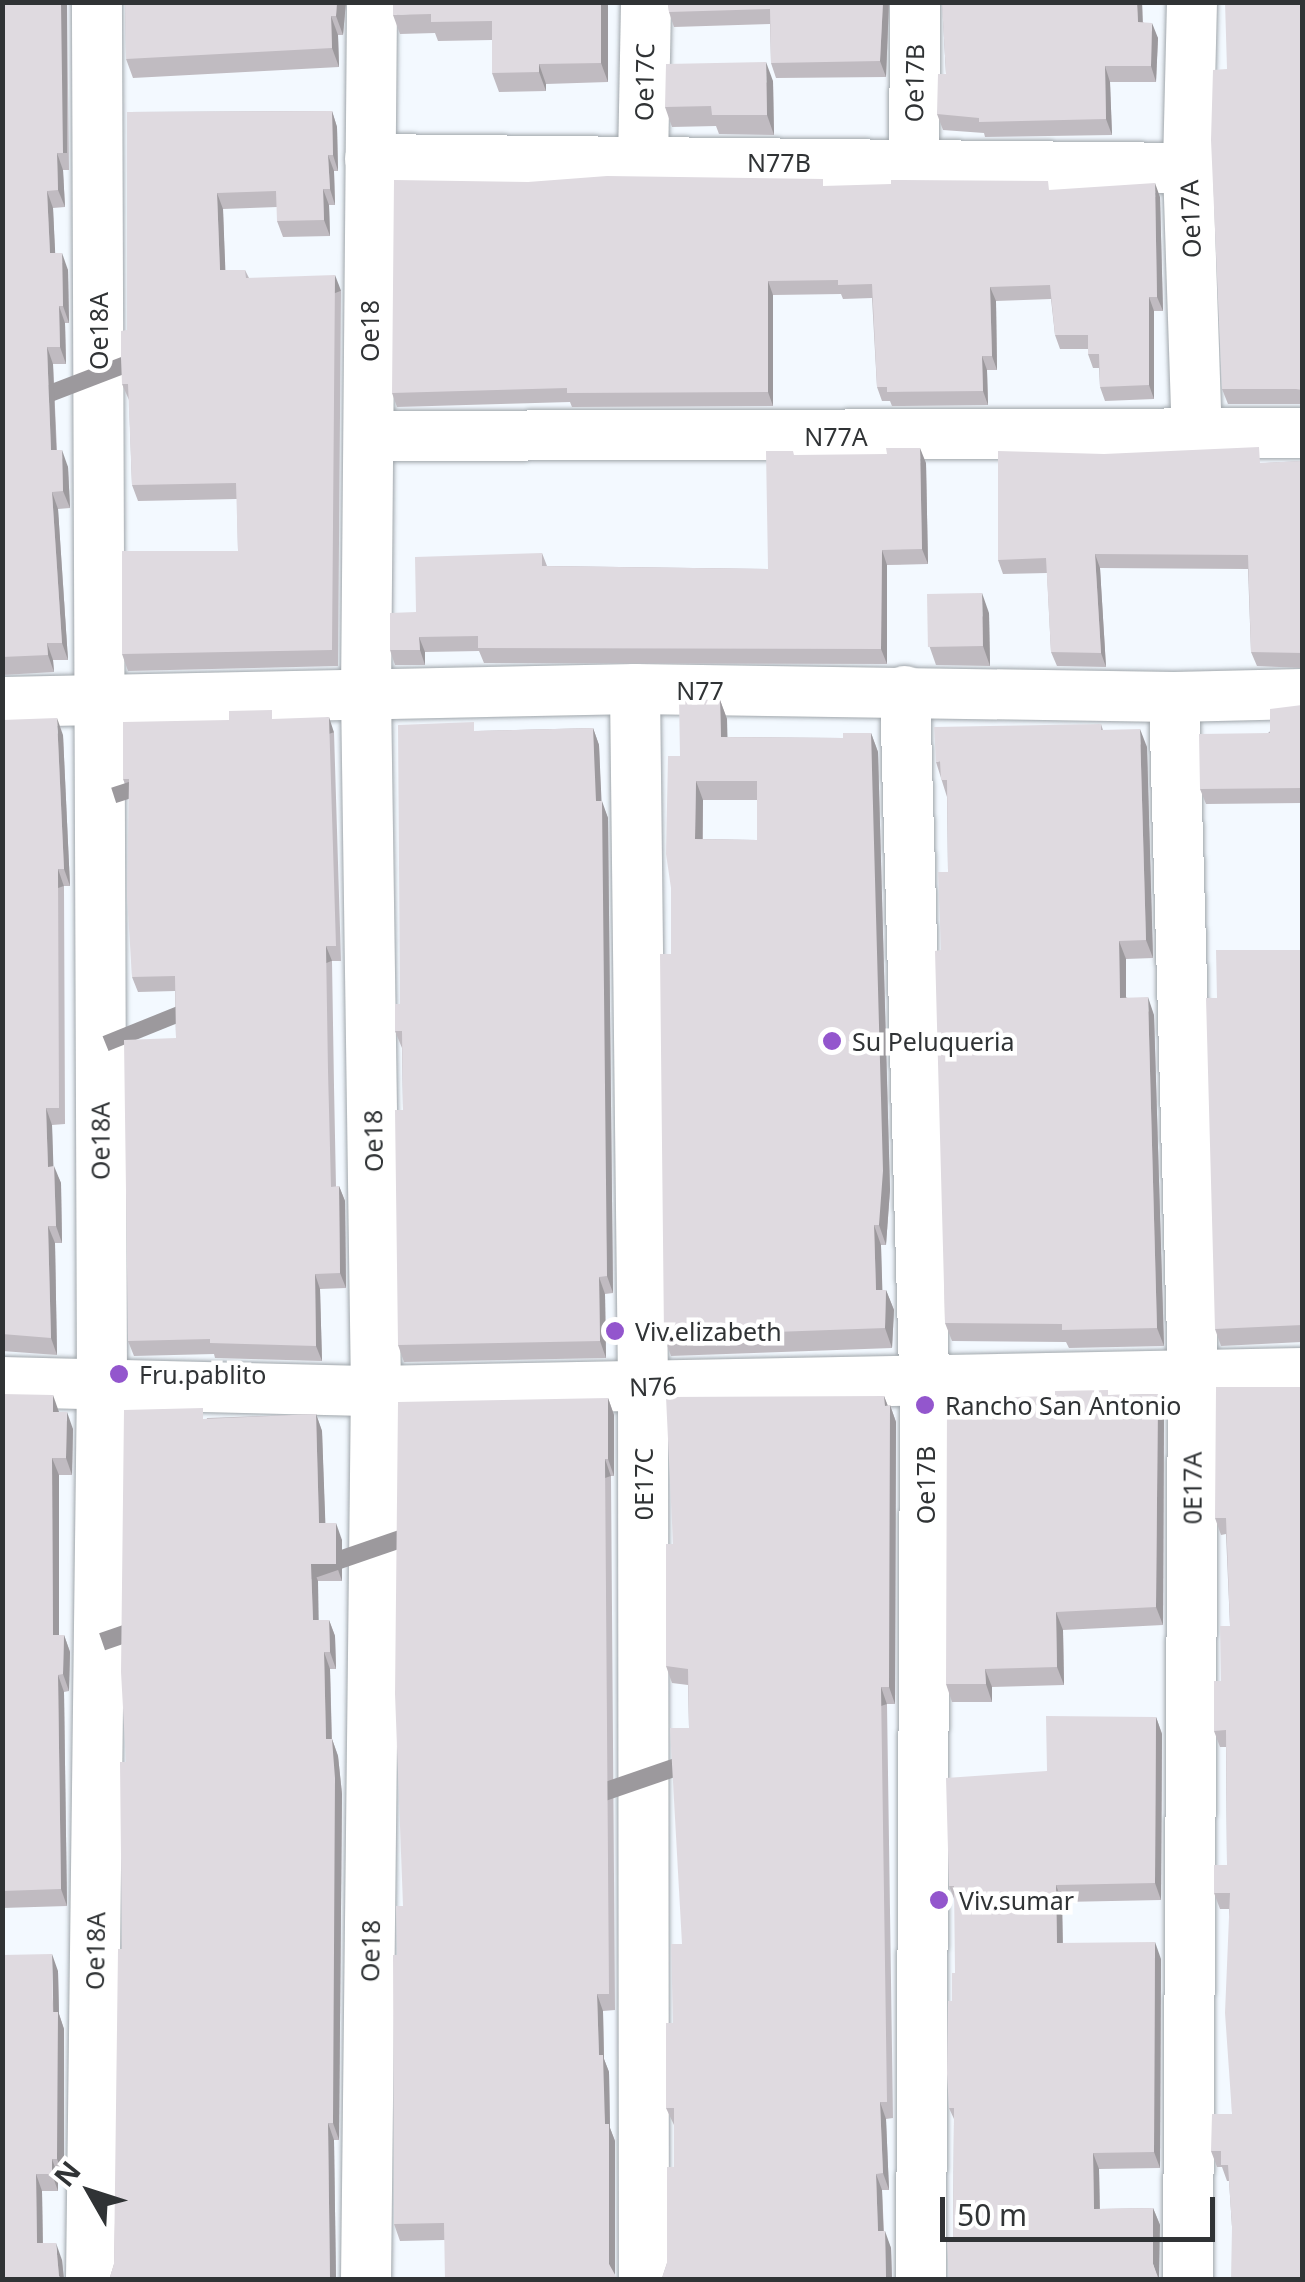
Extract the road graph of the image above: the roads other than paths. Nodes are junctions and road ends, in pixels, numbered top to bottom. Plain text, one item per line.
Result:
1 (97, 2) edge
2 (372, 2) edge
3 (646, 2) edge
4 (915, 2) edge
5 (1192, 2) edge
6 (370, 158) junction
7 (643, 161) junction
8 (914, 163) junction
9 (1188, 168) junction
10 (1302, 433) edge
11 (369, 436) junction
12 (1198, 436) junction
13 (635, 689) junction
14 (906, 691) junction
15 (366, 694) junction
16 (1302, 694) edge
17 (1174, 697) junction
18 (98, 700) junction
19 (2, 702) edge
20 (1192, 1372) junction
21 (1302, 1373) edge
22 (924, 1378) junction
23 (2, 1382) edge
24 (102, 1384) junction
25 (643, 1386) junction
26 (376, 1391) junction
27 (90, 2280) edge
28 (366, 2280) edge
29 (644, 2280) edge
30 (921, 2280) edge
31 (1188, 2280) edge

1 - 18 street, Oe18A
2 - 6 street, Oe18
3 - 7 street, Oe17C
4 - 8 street, Oe17B
5 - 9 street, Oe17A
6 - 7 street, N77B
6 - 11 street, Oe18
7 - 8 street, N77B
8 - 9 street, N77B
9 - 12 street, Oe17A
10 - 12 street, N77A
11 - 12 street, N77A
11 - 15 street, Oe18
13 - 14 street, N77
13 - 15 street, N77
13 - 25 street, 0E17C
14 - 17 street, N77
14 - 22 street, Oe17B
15 - 18 street, N77
15 - 26 street, Oe18
16 - 17 street, N77
17 - 20 street, 0E17A
18 - 19 street, N77
18 - 24 street, Oe18A
20 - 21 street, N76
20 - 22 street, N76
20 - 31 street, 0E17A
22 - 25 street, N76
22 - 30 street, Oe17B
23 - 24 street, N76
24 - 26 street, N76
24 - 27 street, Oe18A
25 - 26 street, N76
25 - 29 street, 0E17C
26 - 28 street, Oe18

